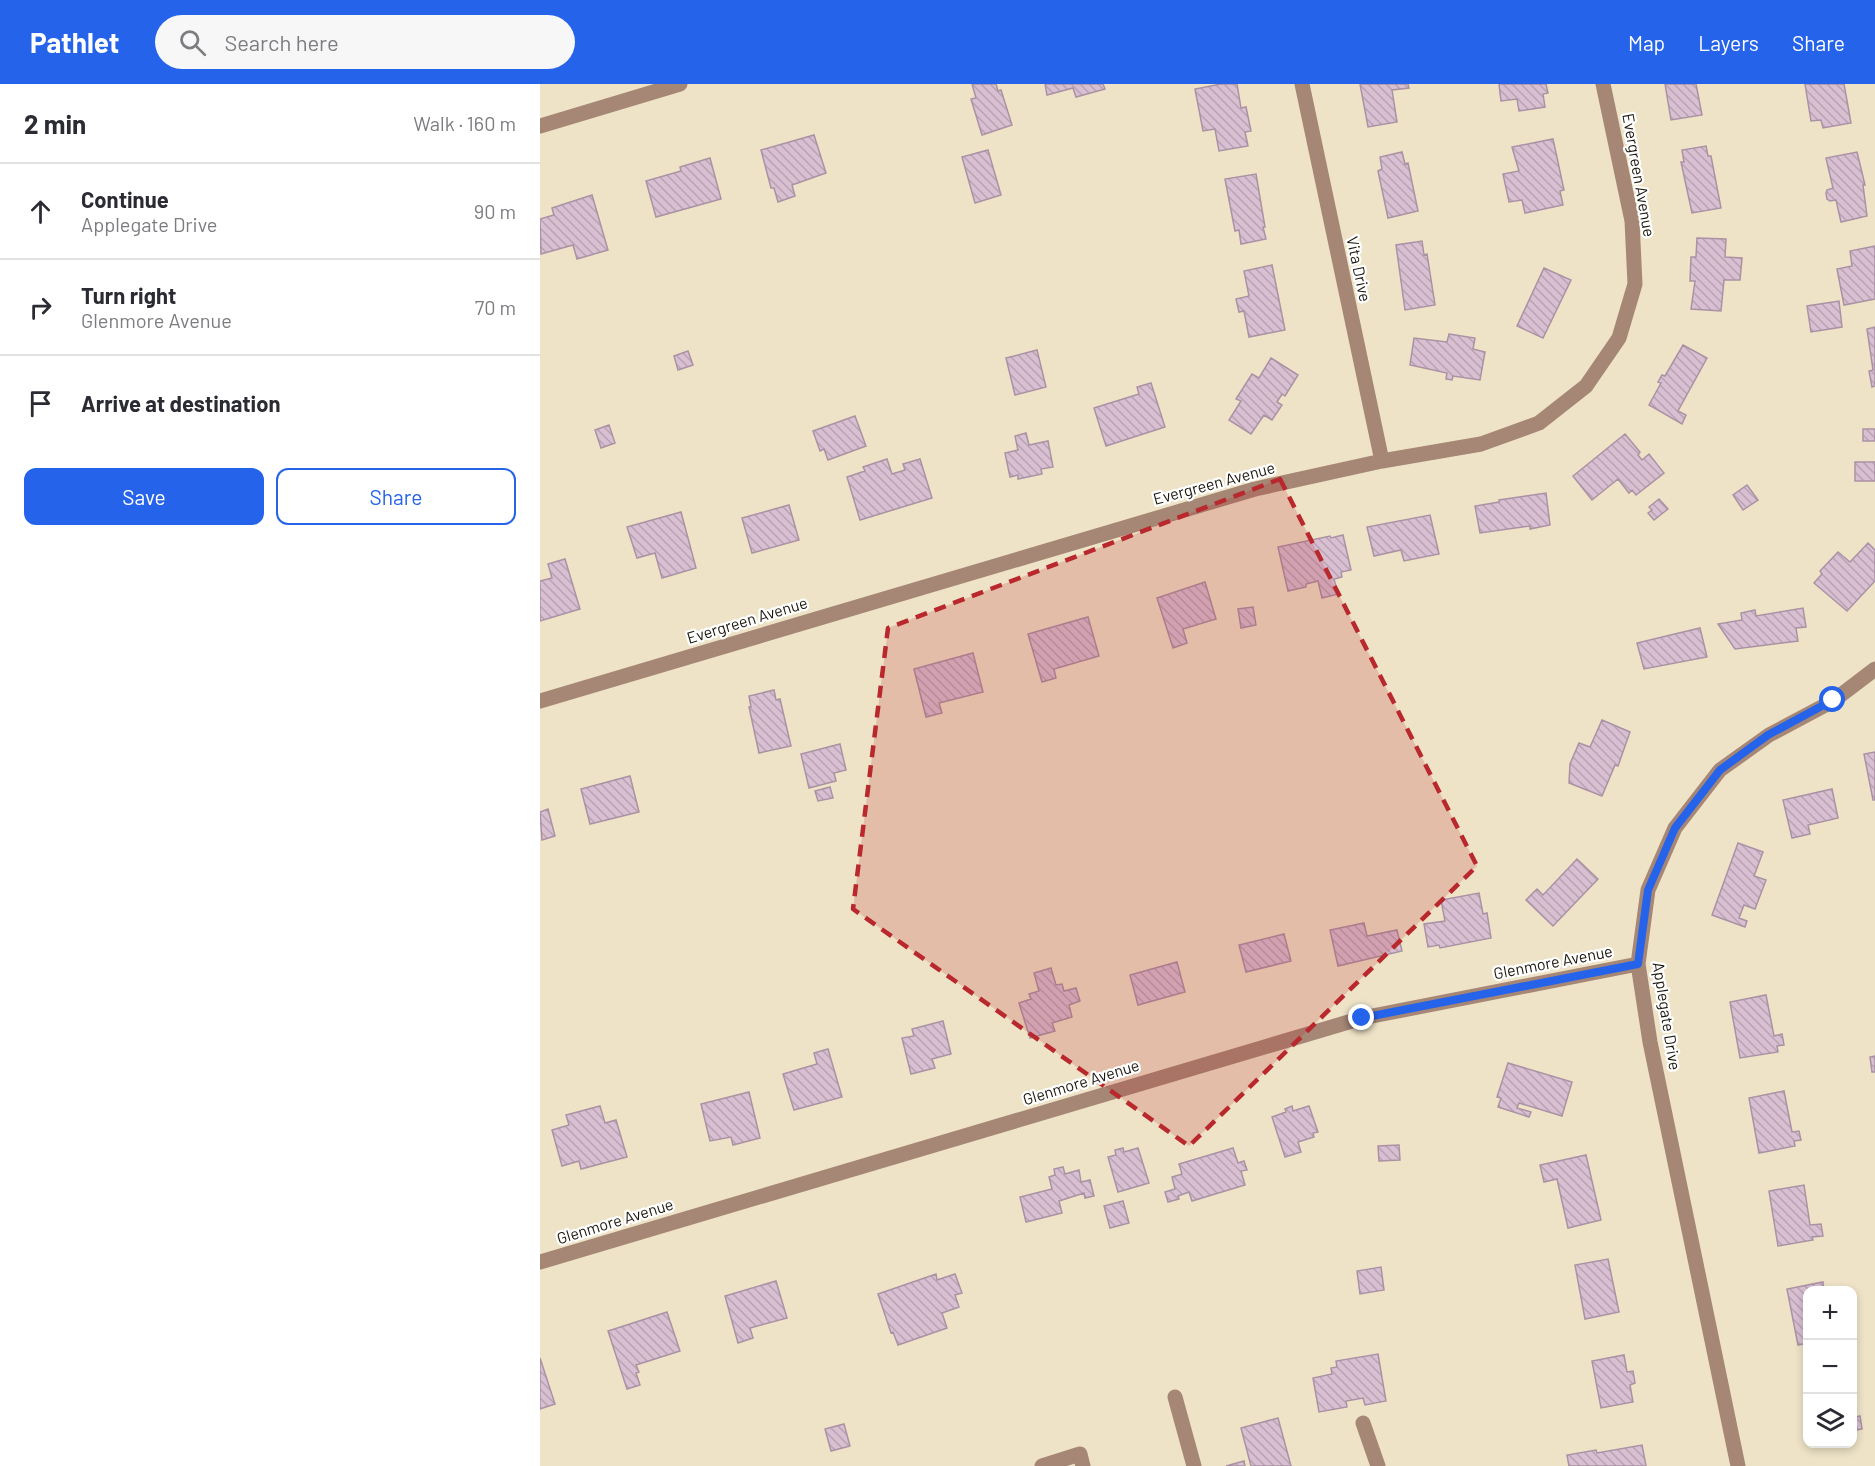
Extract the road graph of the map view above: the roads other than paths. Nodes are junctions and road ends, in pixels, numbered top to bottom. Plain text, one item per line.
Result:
1 (680, 84) edge
2 (1302, 84) edge
3 (1604, 84) edge
4 (540, 126) edge
5 (1382, 461) junction
6 (1875, 669) edge
7 (540, 701) edge
8 (1638, 964) junction
9 (540, 1262) edge
10 (1175, 1397) dead end
11 (1363, 1423) dead end
12 (1042, 1466) edge
13 (1083, 1466) edge
14 (1194, 1466) edge
15 (1378, 1466) edge
16 (1738, 1466) edge

1 - 4 street
2 - 5 street, Vita Drive
3 - 5 street, Evergreen Avenue
5 - 7 street, Evergreen Avenue
6 - 8 street, Applegate Drive
8 - 9 street, Glenmore Avenue
8 - 16 street, Applegate Drive
10 - 14 street
11 - 15 street
12 - 13 street

